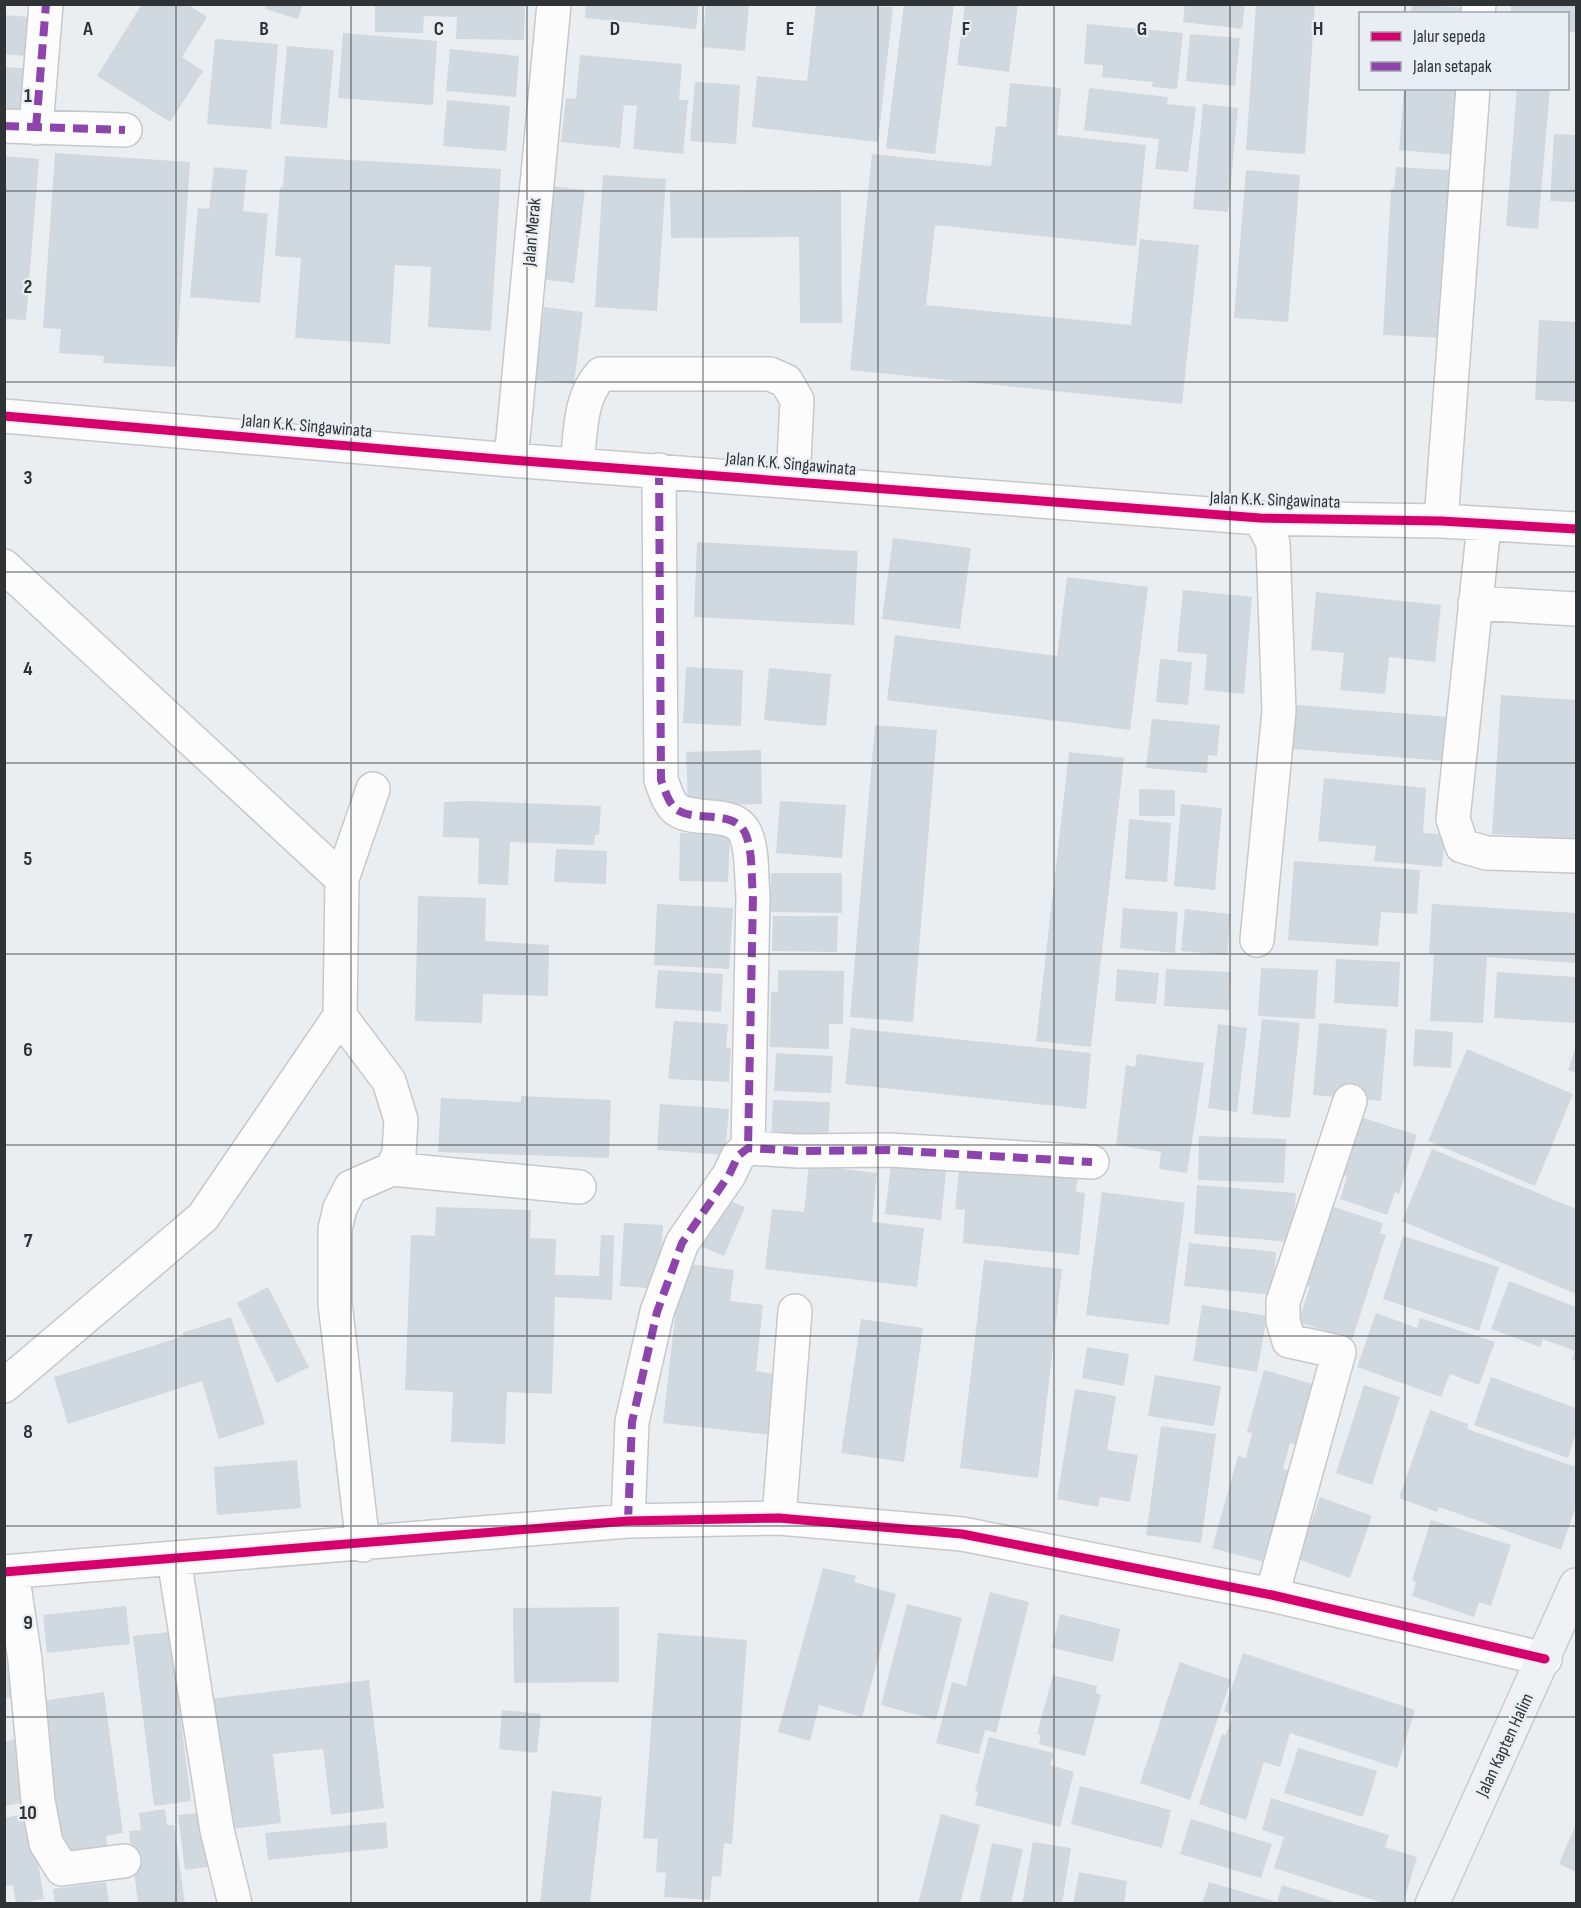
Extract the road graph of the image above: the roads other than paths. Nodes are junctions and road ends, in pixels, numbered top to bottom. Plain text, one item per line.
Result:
1 (46, 4) edge
2 (554, 4) edge
3 (1473, 90) edge
4 (20, 127) edge
5 (124, 130) dead end
6 (4, 416) edge
7 (511, 460) junction
8 (576, 463) junction
9 (658, 470) junction
10 (793, 481) junction
11 (1260, 518) junction
12 (1441, 521) junction
13 (1484, 525) junction
14 (1576, 529) edge
15 (4, 566) edge
16 (1475, 603) junction
17 (1576, 609) edge
18 (373, 789) dead end
19 (1576, 856) edge
20 (342, 879) junction
21 (1257, 940) dead end
22 (340, 1016) junction
23 (1350, 1101) dead end
24 (748, 1148) junction
25 (1092, 1162) dead end
26 (392, 1169) junction
27 (579, 1187) dead end
28 (795, 1311) dead end
29 (4, 1386) edge
30 (779, 1518) junction
31 (628, 1521) junction
32 (363, 1545) junction
33 (174, 1559) junction
34 (8, 1572) edge
35 (1576, 1585) edge
36 (1272, 1595) junction
37 (1545, 1659) junction
38 (124, 1862) dead end
39 (235, 1904) edge
40 (1432, 1904) edge

1 - 4 street
2 - 7 street, Jalan Merak
3 - 12 street
4 - 5 street
6 - 7 street, Jalan K.K. Singawinata
7 - 8 street, Jalan K.K. Singawinata
8 - 9 street, Jalan K.K. Singawinata
8 - 10 street
9 - 10 street, Jalan K.K. Singawinata
9 - 24 street
10 - 11 street, Jalan K.K. Singawinata
11 - 12 street, Jalan K.K. Singawinata
11 - 21 street
12 - 13 street, Jalan K.K. Singawinata
13 - 14 street, Jalan K.K. Singawinata
13 - 16 street
15 - 20 street
16 - 17 street
16 - 19 street
18 - 20 street
20 - 22 street
22 - 26 street
22 - 29 street
23 - 36 street
24 - 25 street
24 - 31 street
26 - 27 street
26 - 32 street
28 - 30 street
30 - 31 street
30 - 36 street
31 - 32 street
32 - 33 street
33 - 34 street
33 - 39 street
34 - 38 street
35 - 37 main road, Jalan Kapten Halim
36 - 37 street
37 - 40 main road, Jalan Kapten Halim

